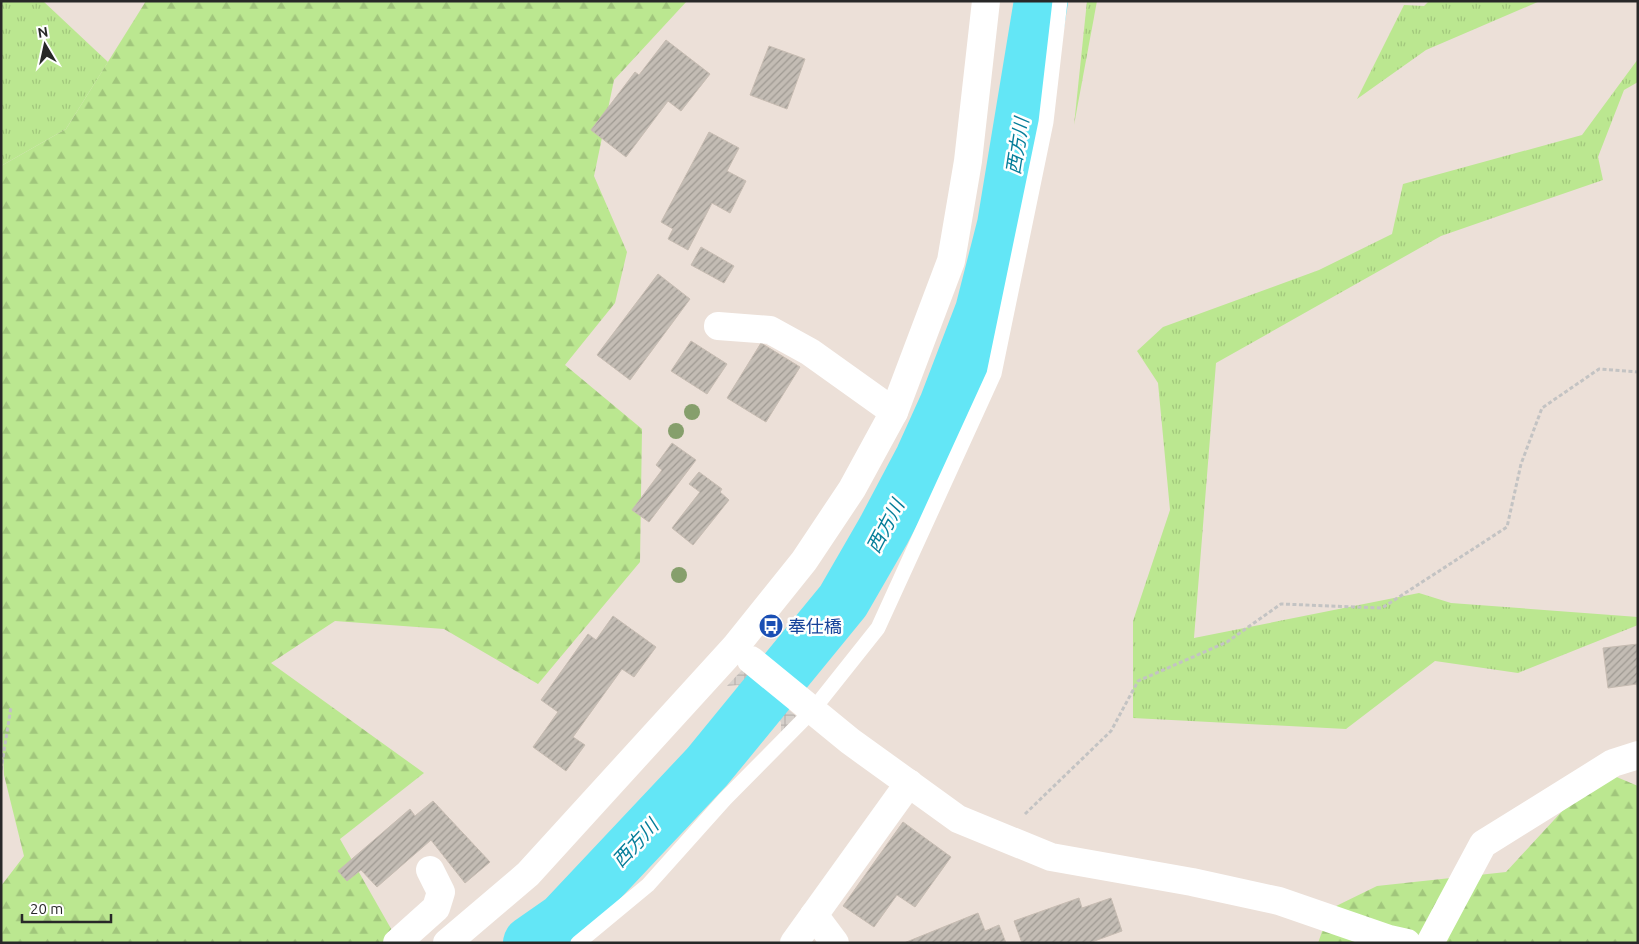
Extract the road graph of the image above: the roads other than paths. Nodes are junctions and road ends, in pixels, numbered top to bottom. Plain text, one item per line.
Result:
1 (986, 1) edge
2 (1060, 1) edge
3 (718, 326) dead end
4 (894, 412) junction
5 (743, 653) junction
6 (808, 708) junction
7 (1638, 755) edge
8 (908, 783) junction
9 (430, 870) dead end
10 (814, 915) junction
11 (397, 943) edge
12 (447, 943) edge
13 (578, 943) edge
14 (794, 943) edge
15 (835, 943) edge
16 (1407, 943) edge
17 (1430, 943) edge

1 - 4 street
2 - 6 lane
3 - 4 street
4 - 5 street
5 - 6 street
5 - 12 street
6 - 8 street
6 - 13 lane
7 - 17 street
8 - 10 street
8 - 16 street
9 - 11 street
10 - 14 street
10 - 15 street

